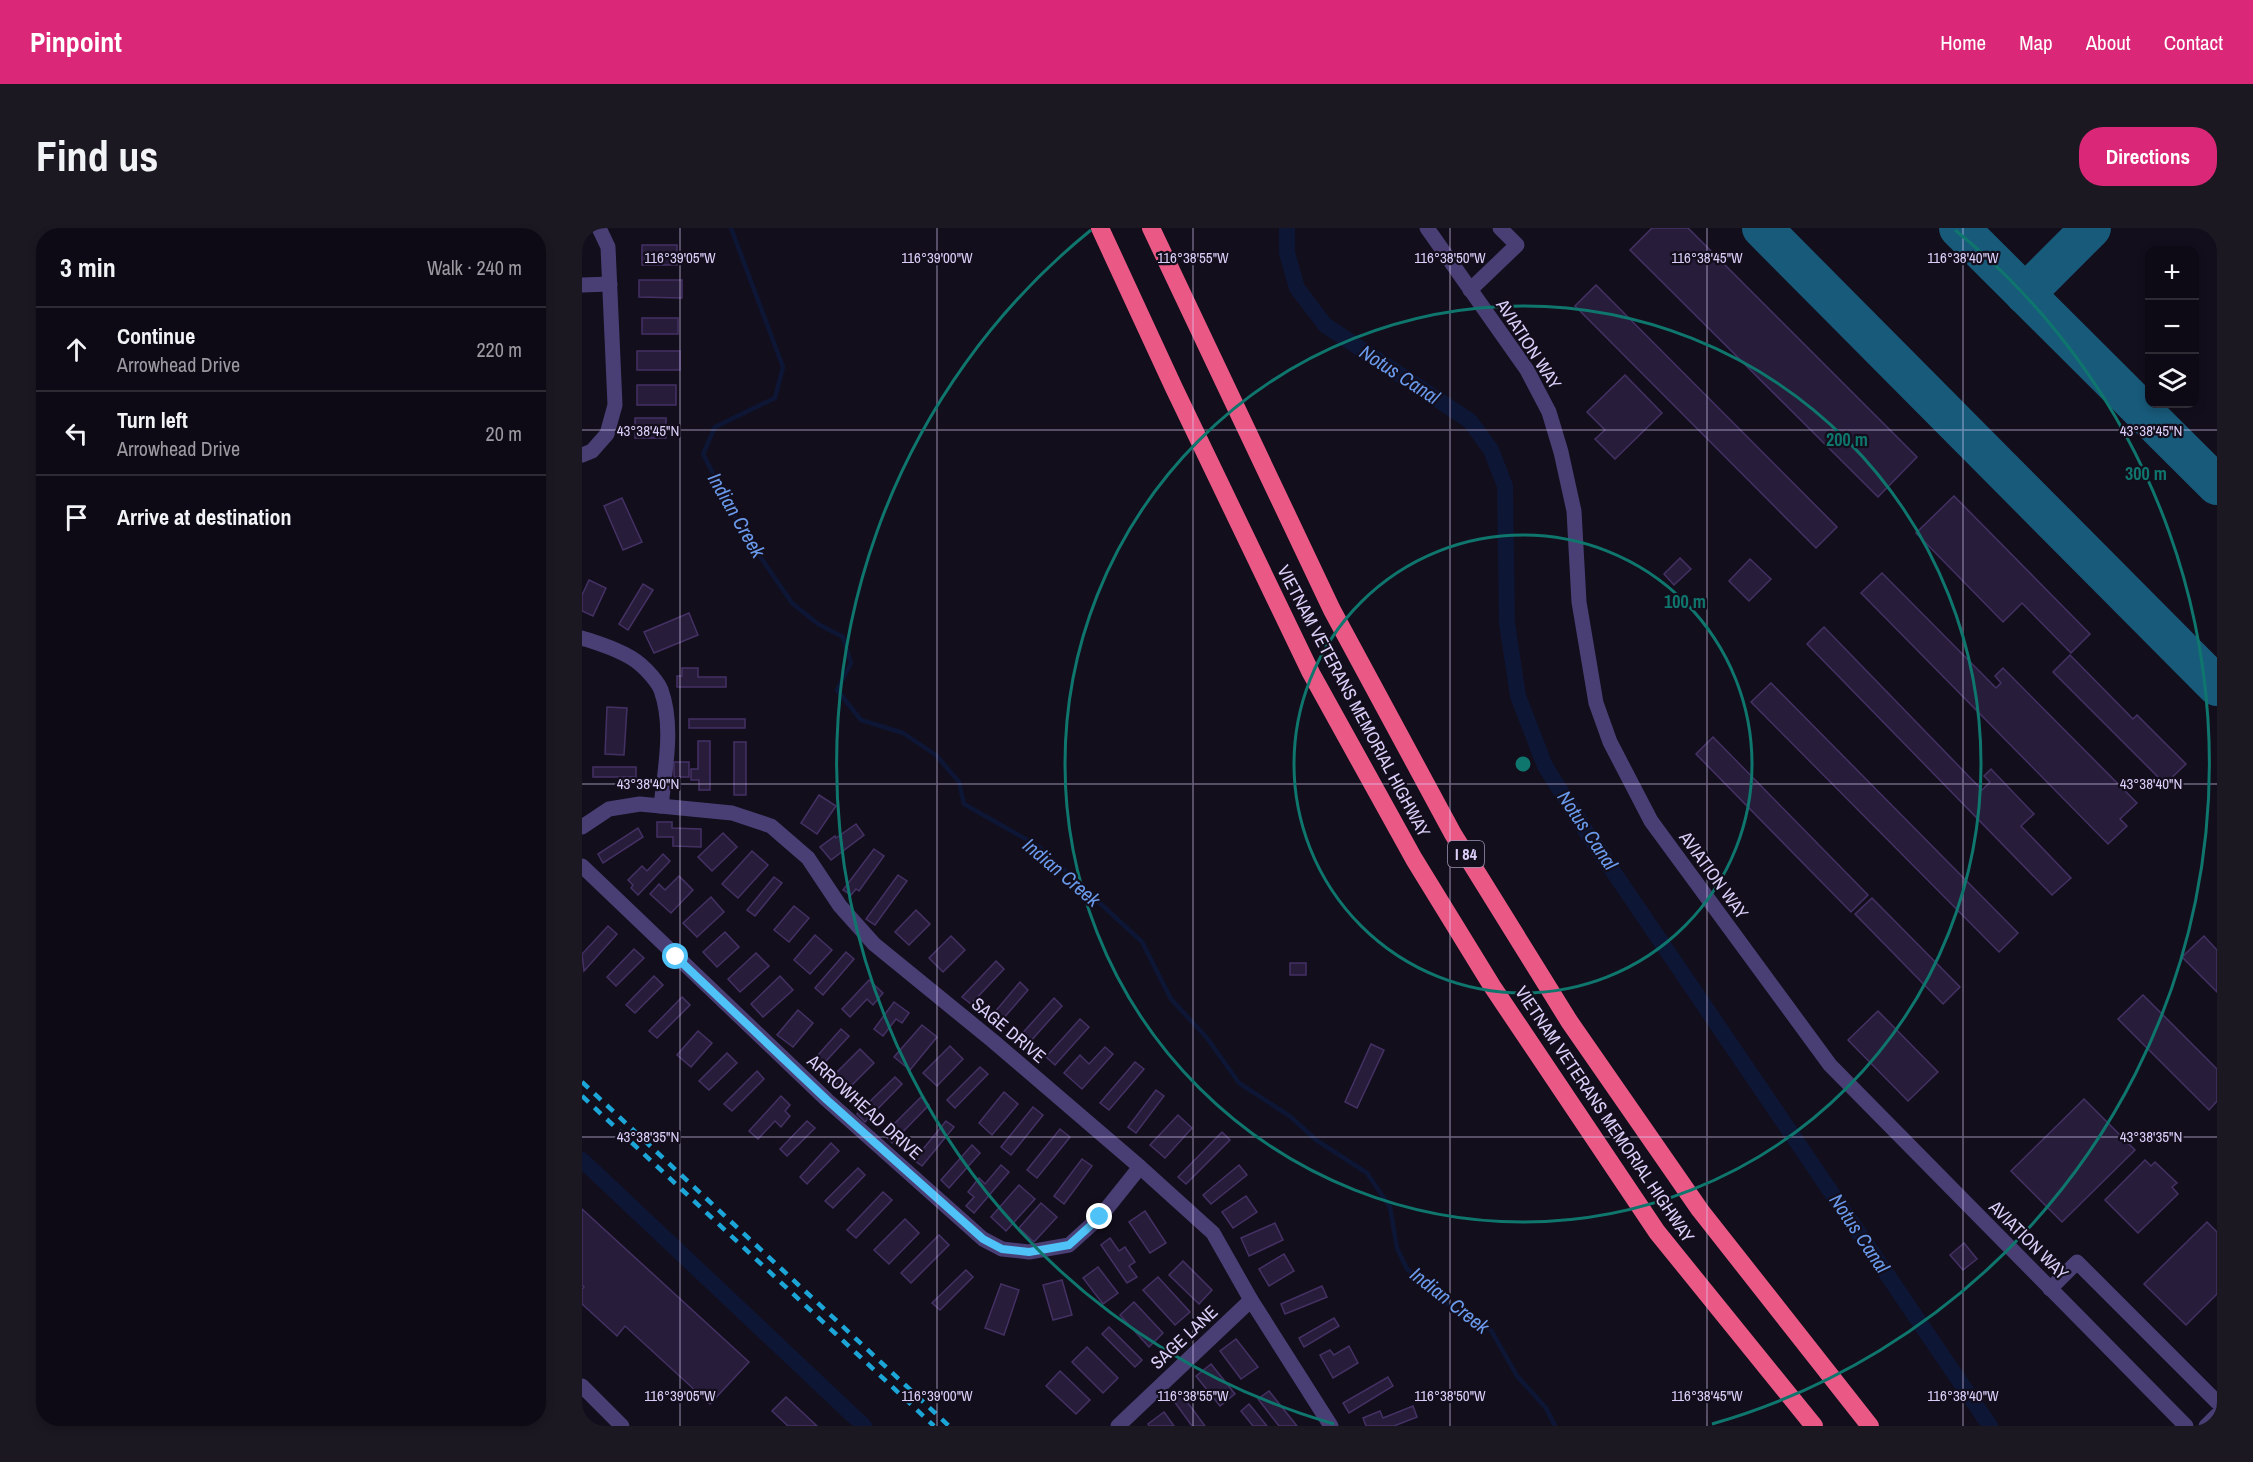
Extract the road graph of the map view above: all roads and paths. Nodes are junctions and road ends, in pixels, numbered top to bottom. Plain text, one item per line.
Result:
1 (598, 228) edge
2 (1100, 228) edge
3 (1151, 228) edge
4 (1427, 228) edge
5 (1500, 228) edge
6 (610, 284) junction
7 (582, 285) edge
8 (1470, 290) junction
9 (582, 455) edge
10 (582, 638) edge
11 (662, 806) junction
12 (582, 827) edge
13 (582, 866) edge
14 (1140, 1167) junction
15 (2050, 1289) junction
16 (1251, 1300) junction
17 (582, 1386) edge
18 (2217, 1402) edge
19 (2217, 1415) edge
20 (612, 1423) edge
21 (1118, 1426) edge
22 (1330, 1426) edge
23 (1814, 1426) edge
24 (1870, 1426) edge
25 (2186, 1426) edge
26 (2206, 1426) edge

1 - 6 street
2 - 23 highway, VIETNAM VETERANS MEMORIAL HIGHWAY / I 84
3 - 24 highway, I 84
4 - 8 street, AVIATION WAY
5 - 8 street
6 - 7 street
6 - 9 street
8 - 15 street, AVIATION WAY
10 - 11 street
11 - 12 street, SAGE DRIVE
11 - 14 street, SAGE DRIVE
13 - 14 street, ARROWHEAD DRIVE
14 - 16 street, SAGE DRIVE
15 - 18 street
15 - 25 street, AVIATION WAY
16 - 21 street, SAGE LANE
16 - 22 street, SAGE DRIVE
17 - 20 street
19 - 26 street

